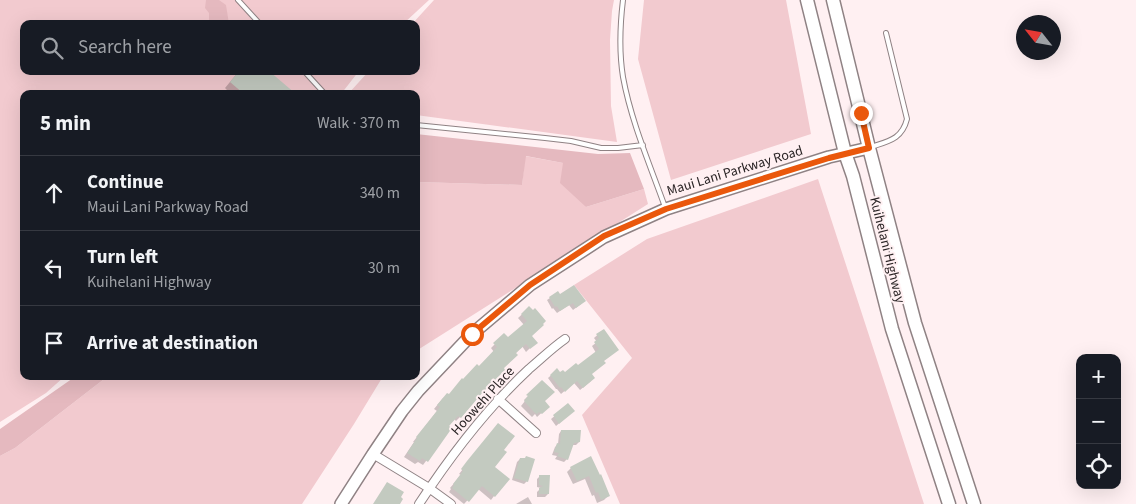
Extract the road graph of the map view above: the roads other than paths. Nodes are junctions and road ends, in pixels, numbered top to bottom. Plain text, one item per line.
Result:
1 (238, 0) edge
2 (623, 0) edge
3 (807, 0) edge
4 (833, 0) edge
5 (256, 20) edge
6 (886, 33) dead end
7 (308, 75) edge
8 (321, 90) edge
9 (420, 125) edge
10 (643, 144) junction
11 (869, 148) junction
12 (845, 153) junction
13 (666, 209) junction
14 (565, 339) dead end
15 (498, 399) junction
16 (536, 433) dead end
17 (373, 454) junction
18 (429, 488) junction
19 (341, 504) edge
20 (419, 504) edge
21 (452, 504) edge
22 (949, 504) edge
23 (974, 504) edge

1 - 5 lane
2 - 10 lane
3 - 12 main road, Kuihelani Highway
4 - 11 main road, Kuihelani Highway
6 - 11 lane
7 - 8 lane
9 - 10 lane
10 - 13 lane
11 - 12 main road, Maui Lani Parkway Road
11 - 23 main road, Kuihelani Highway
12 - 13 main road, Maui Lani Parkway Road
12 - 22 main road, Kuihelani Highway
13 - 17 main road, Maui Lani Parkway Road
14 - 15 street, Hoowehi Place
15 - 16 street
15 - 18 street, Hoowehi Place
17 - 18 street
17 - 19 main road, Maui Lani Parkway Road
18 - 20 street, Hoowehi Place
18 - 21 street

